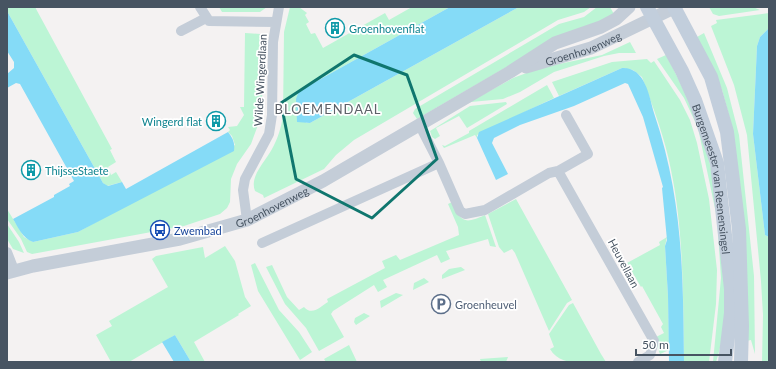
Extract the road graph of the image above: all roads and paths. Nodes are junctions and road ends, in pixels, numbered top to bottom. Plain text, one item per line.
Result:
1 (200, 7) edge
2 (279, 7) edge
3 (629, 7) edge
4 (675, 7) edge
5 (650, 13) edge
6 (206, 18) junction
7 (276, 22) junction
8 (181, 31) dead end
9 (510, 72) junction
10 (566, 115) dead end
11 (419, 124) junction
12 (439, 163) junction
13 (558, 171) junction
14 (247, 220) junction
15 (262, 243) dead end
16 (7, 252) edge
17 (11, 272) edge
18 (638, 362) edge
19 (725, 362) edge
20 (741, 362) edge

1 - 6 street
2 - 7 street, Wilde Wingerdlaan
3 - 9 street, Groenhovenweg
4 - 5 street, Groenhovenweg
4 - 20 main road, Burgemeester van Reenensingel
5 - 9 street, Groenhovenweg
5 - 19 main road, Burgemeester van Reenensingel
6 - 7 street
6 - 8 street
7 - 14 street, Wilde Wingerdlaan
9 - 11 street, Groenhovenweg
10 - 13 street
11 - 12 street
11 - 14 street, Groenhovenweg
12 - 13 street
12 - 15 street
13 - 18 street, Heuvellaan
14 - 17 street, Groenhovenweg
16 - 17 street

